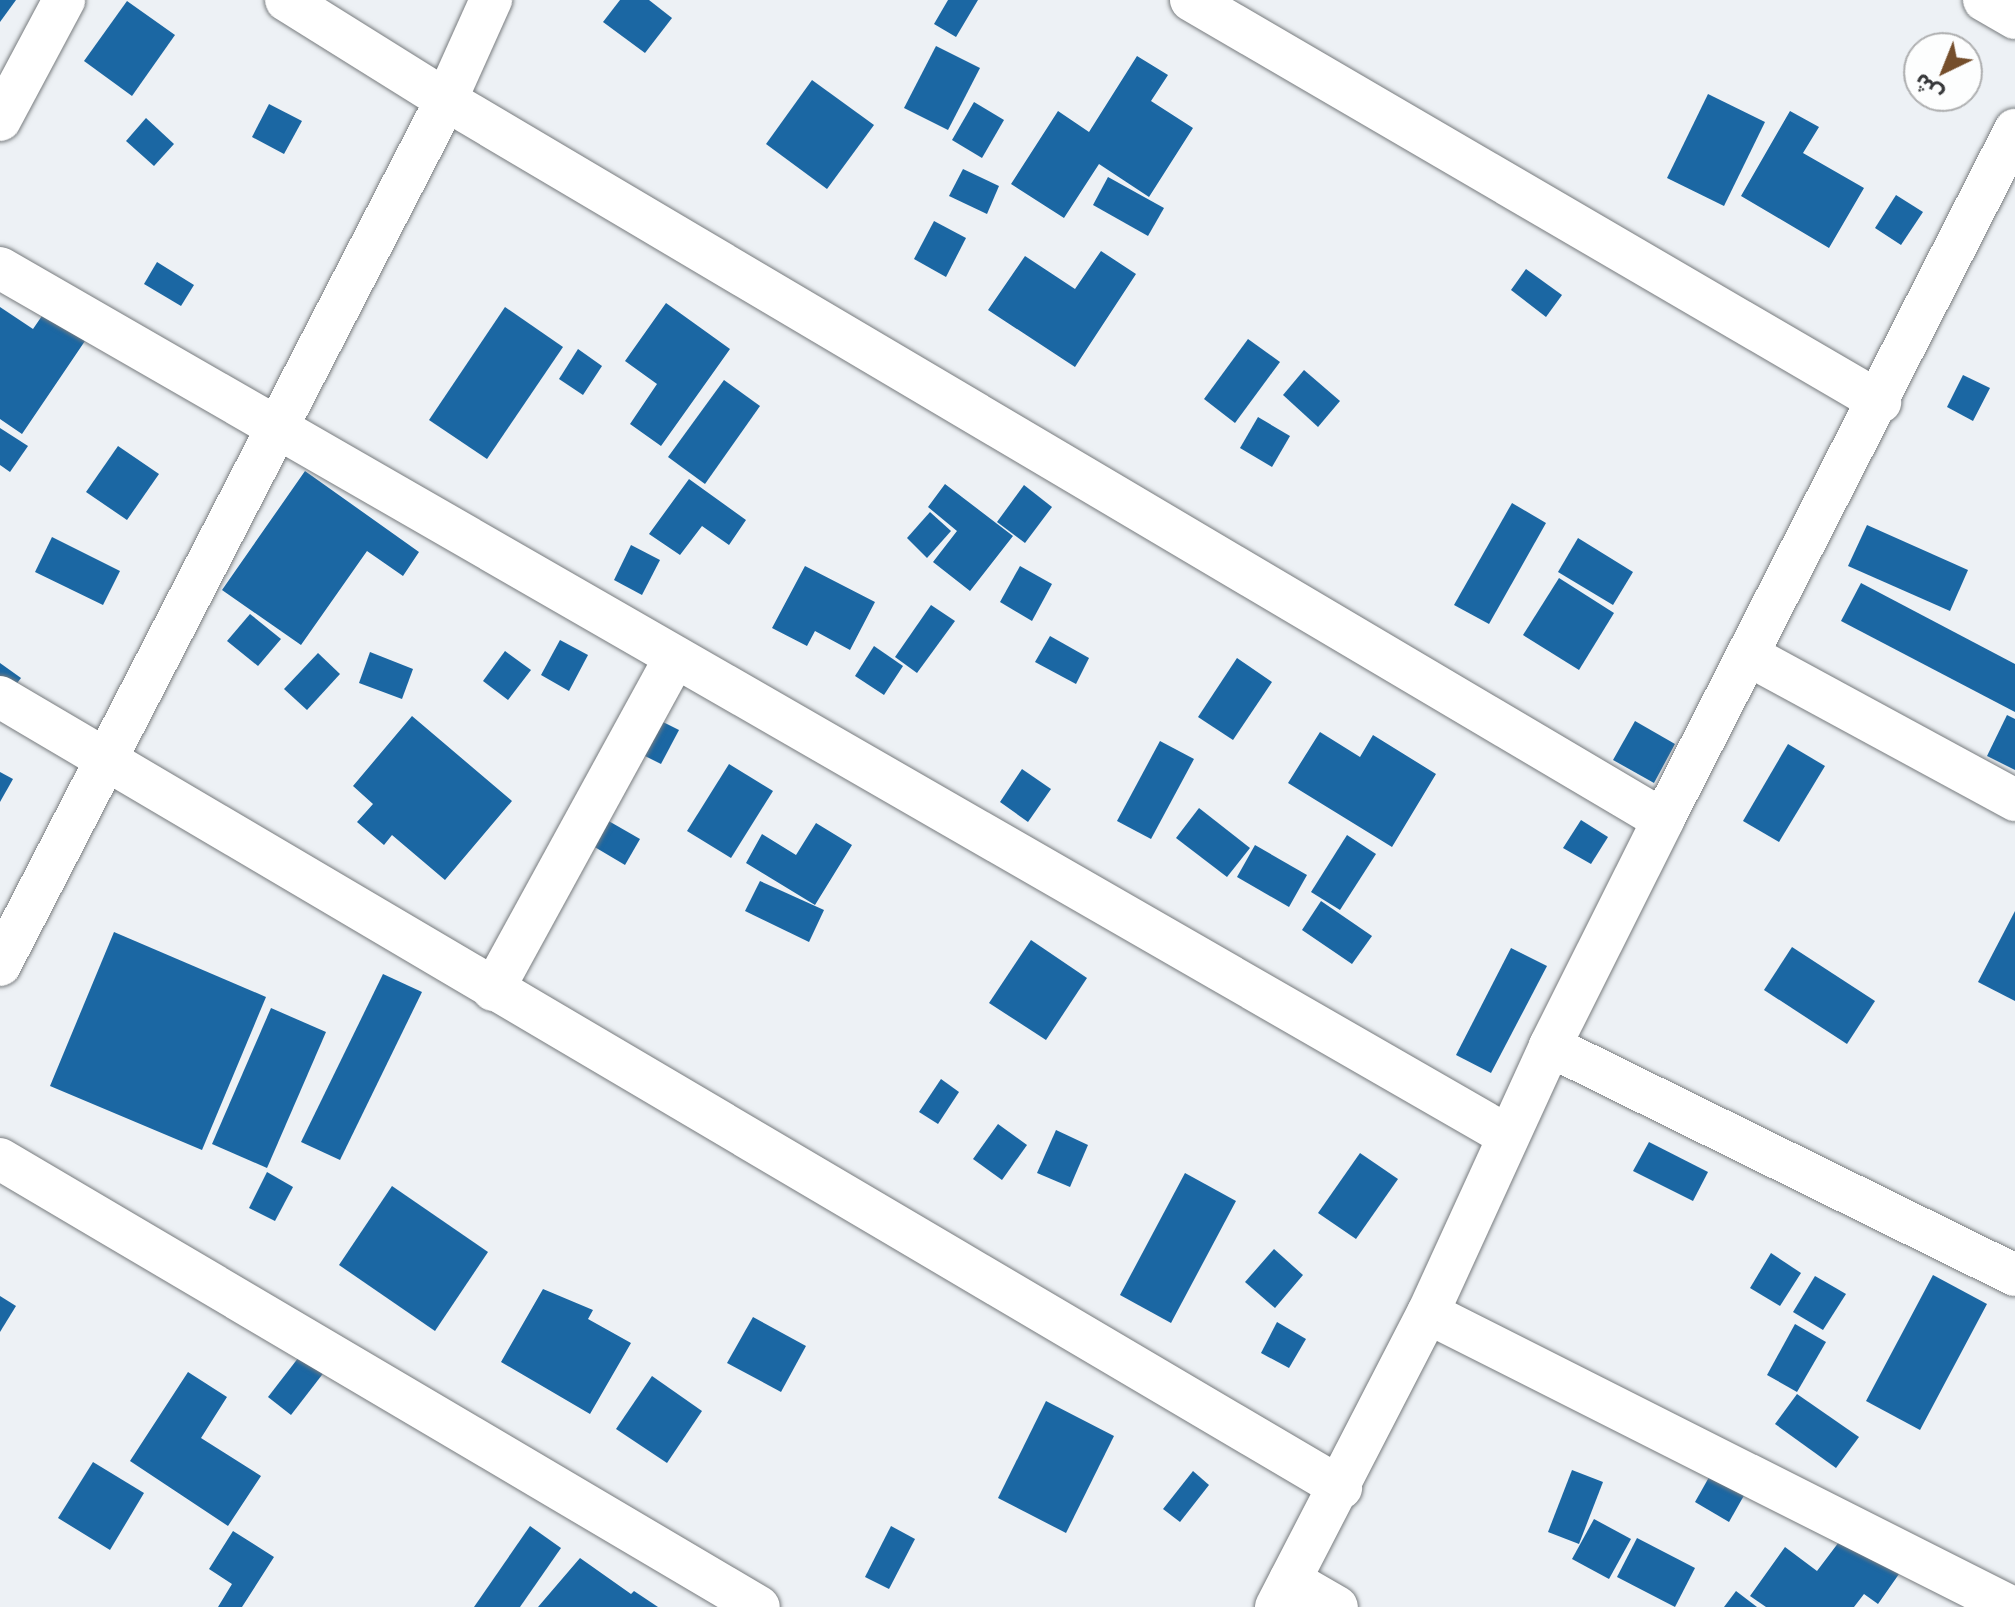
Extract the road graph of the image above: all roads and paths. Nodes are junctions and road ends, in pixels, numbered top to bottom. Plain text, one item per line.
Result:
1 (64, 0) edge
2 (286, 0) edge
3 (491, 0) edge
4 (1191, 0) edge
5 (1984, 0) edge
6 (2015, 18) edge
7 (446, 100) junction
8 (0, 120) edge
9 (2015, 130) edge
10 (2005, 175) edge
11 (0, 268) edge
12 (1880, 402) junction
13 (277, 431) junction
14 (1748, 655) junction
15 (674, 660) junction
16 (0, 697) edge
17 (102, 761) junction
18 (2015, 800) edge
19 (1663, 820) junction
20 (0, 965) edge
21 (493, 990) junction
22 (1550, 1046) junction
23 (1508, 1136) junction
24 (0, 1159) edge
25 (2015, 1275) edge
26 (1428, 1313) junction
27 (1341, 1488) junction
28 (1283, 1593) edge
29 (759, 1607) edge
30 (1337, 1607) edge
31 (2011, 1607) edge

1 - 8 street
2 - 7 street
3 - 7 street
4 - 12 street
5 - 6 street
7 - 13 street
7 - 19 street
9 - 10 street
10 - 12 street
11 - 13 street
12 - 14 street
13 - 15 street
13 - 17 street
14 - 18 street
14 - 19 street
15 - 21 street
15 - 23 street
16 - 17 street
17 - 20 street
17 - 21 street
19 - 22 street
21 - 27 street
22 - 23 street
22 - 25 street
23 - 26 street
24 - 29 street
26 - 27 street
26 - 31 street
27 - 28 street
28 - 30 street

